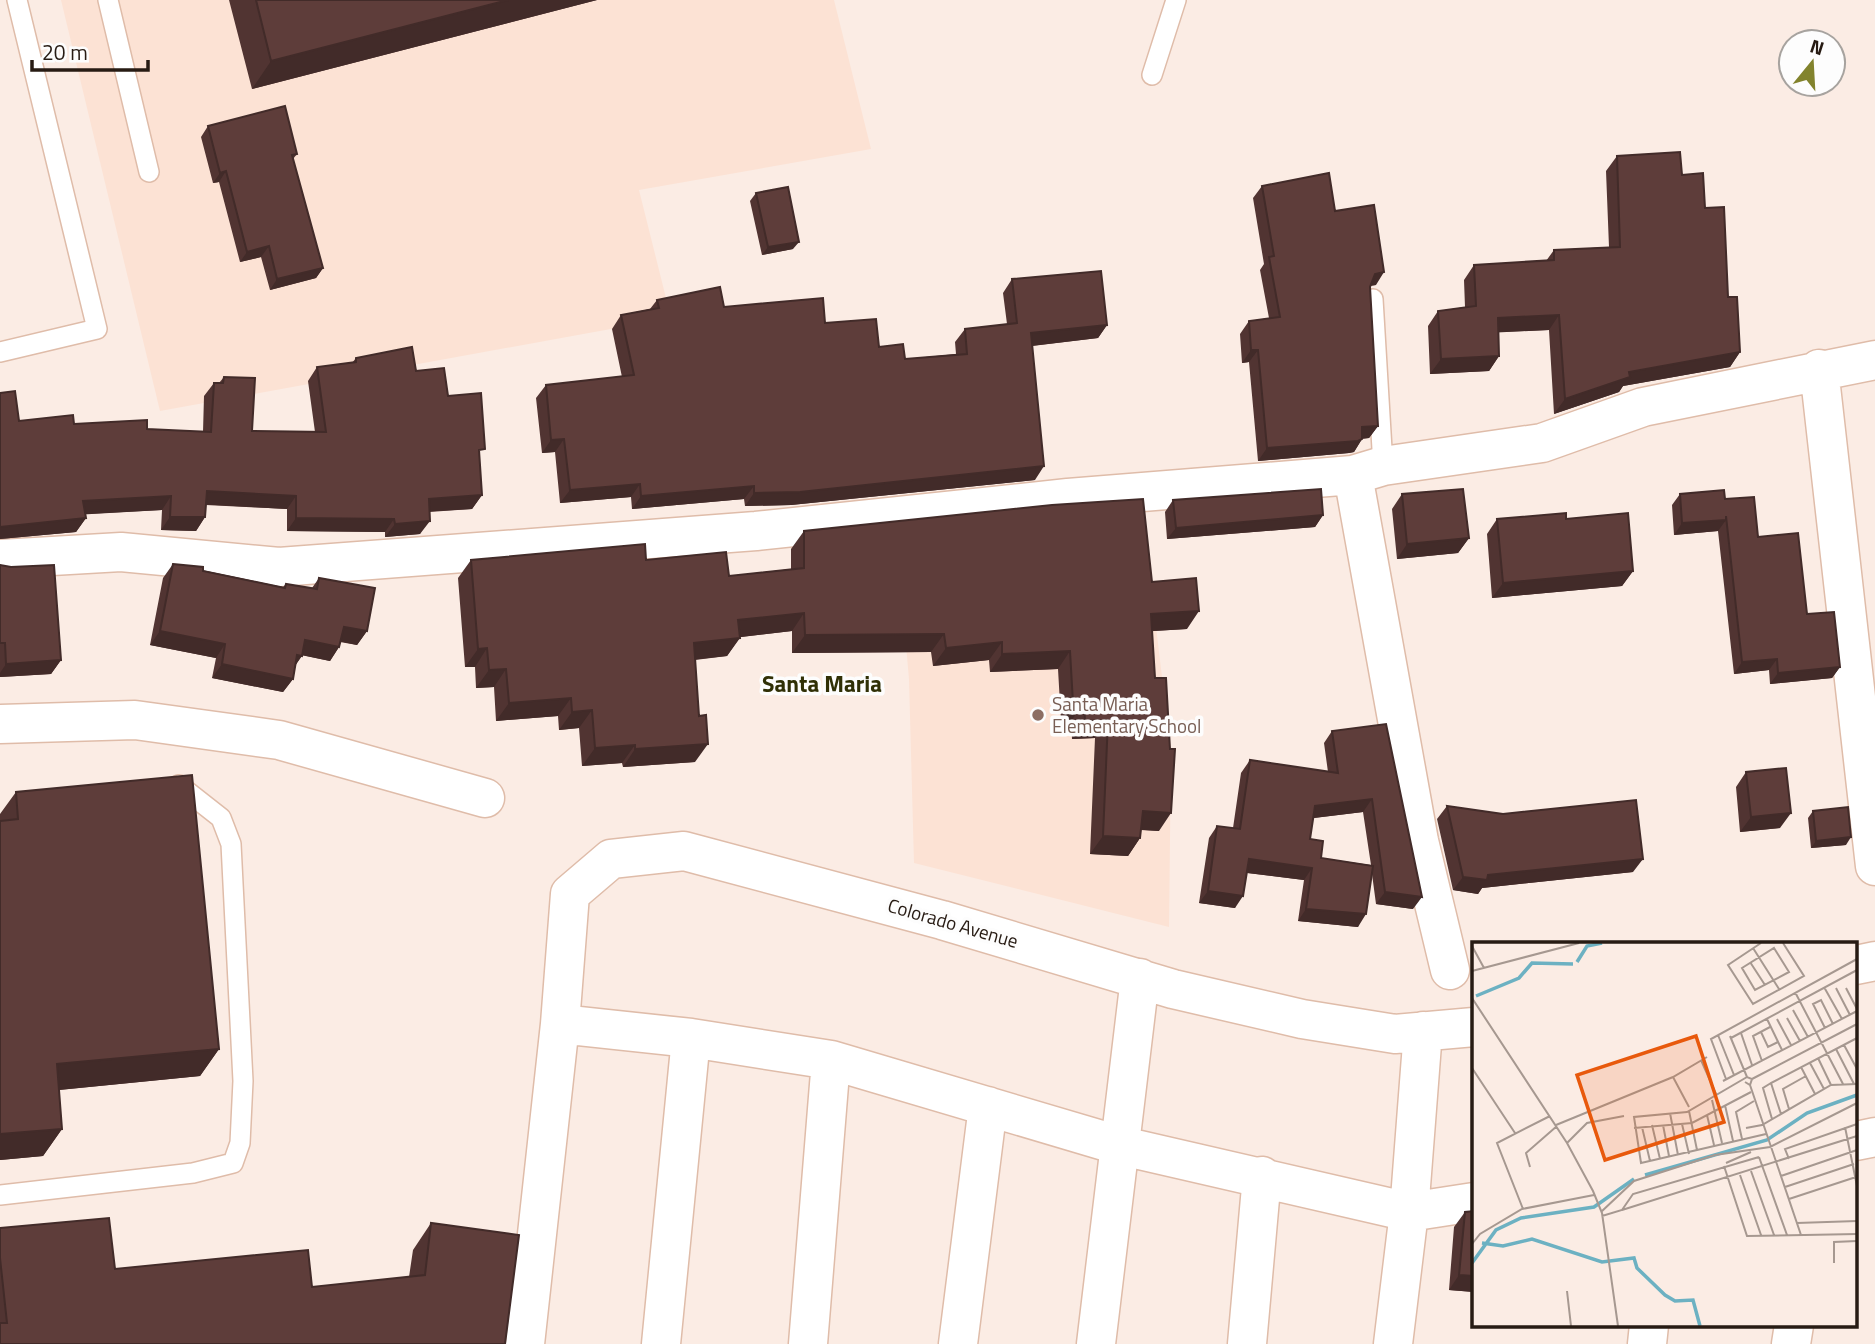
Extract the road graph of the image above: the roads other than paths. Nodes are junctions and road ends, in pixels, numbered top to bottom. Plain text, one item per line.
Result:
1 (17, 0) edge
2 (108, 0) edge
3 (1176, 0) edge
4 (1152, 75) dead end
5 (149, 172) dead end
6 (1373, 299) edge
7 (0, 352) edge
8 (1875, 360) edge
9 (1819, 369) junction
10 (1368, 470) junction
11 (0, 559) edge
12 (0, 724) edge
13 (179, 785) edge
14 (485, 798) dead end
15 (1875, 866) edge
16 (1875, 961) edge
17 (1857, 965) edge
18 (1450, 970) dead end
19 (1140, 978) junction
20 (560, 1024) junction
21 (1472, 1027) edge
22 (1423, 1031) junction
23 (691, 1038) junction
24 (831, 1060) junction
25 (988, 1106) junction
26 (1875, 1137) edge
27 (1857, 1141) edge
28 (1118, 1144) junction
29 (1262, 1176) junction
30 (0, 1195) edge
31 (1472, 1202) edge
32 (1409, 1212) junction
33 (1649, 1326) edge
34 (1794, 1326) edge
35 (525, 1344) edge
36 (661, 1344) edge
37 (808, 1344) edge
38 (958, 1344) edge
39 (1096, 1344) edge
40 (1247, 1344) edge
41 (1393, 1344) edge
42 (1647, 1344) edge
43 (1791, 1344) edge

1 - 7 lane
2 - 5 lane
3 - 4 lane
6 - 10 lane
8 - 9 street
9 - 10 street
9 - 15 street
10 - 11 street
10 - 18 street
12 - 14 street
13 - 30 lane
16 - 17 street
19 - 20 street, Colorado Avenue
19 - 22 street, Colorado Avenue
19 - 28 street
20 - 23 street
20 - 35 street, Colorado Avenue
21 - 22 street, Colorado Avenue
22 - 32 street
23 - 24 street
23 - 36 street
24 - 25 street
24 - 37 street
25 - 28 street
25 - 38 street
26 - 27 street
28 - 29 street
28 - 39 street
29 - 32 street
29 - 40 street
31 - 32 street
32 - 41 street
33 - 42 street
34 - 43 street

